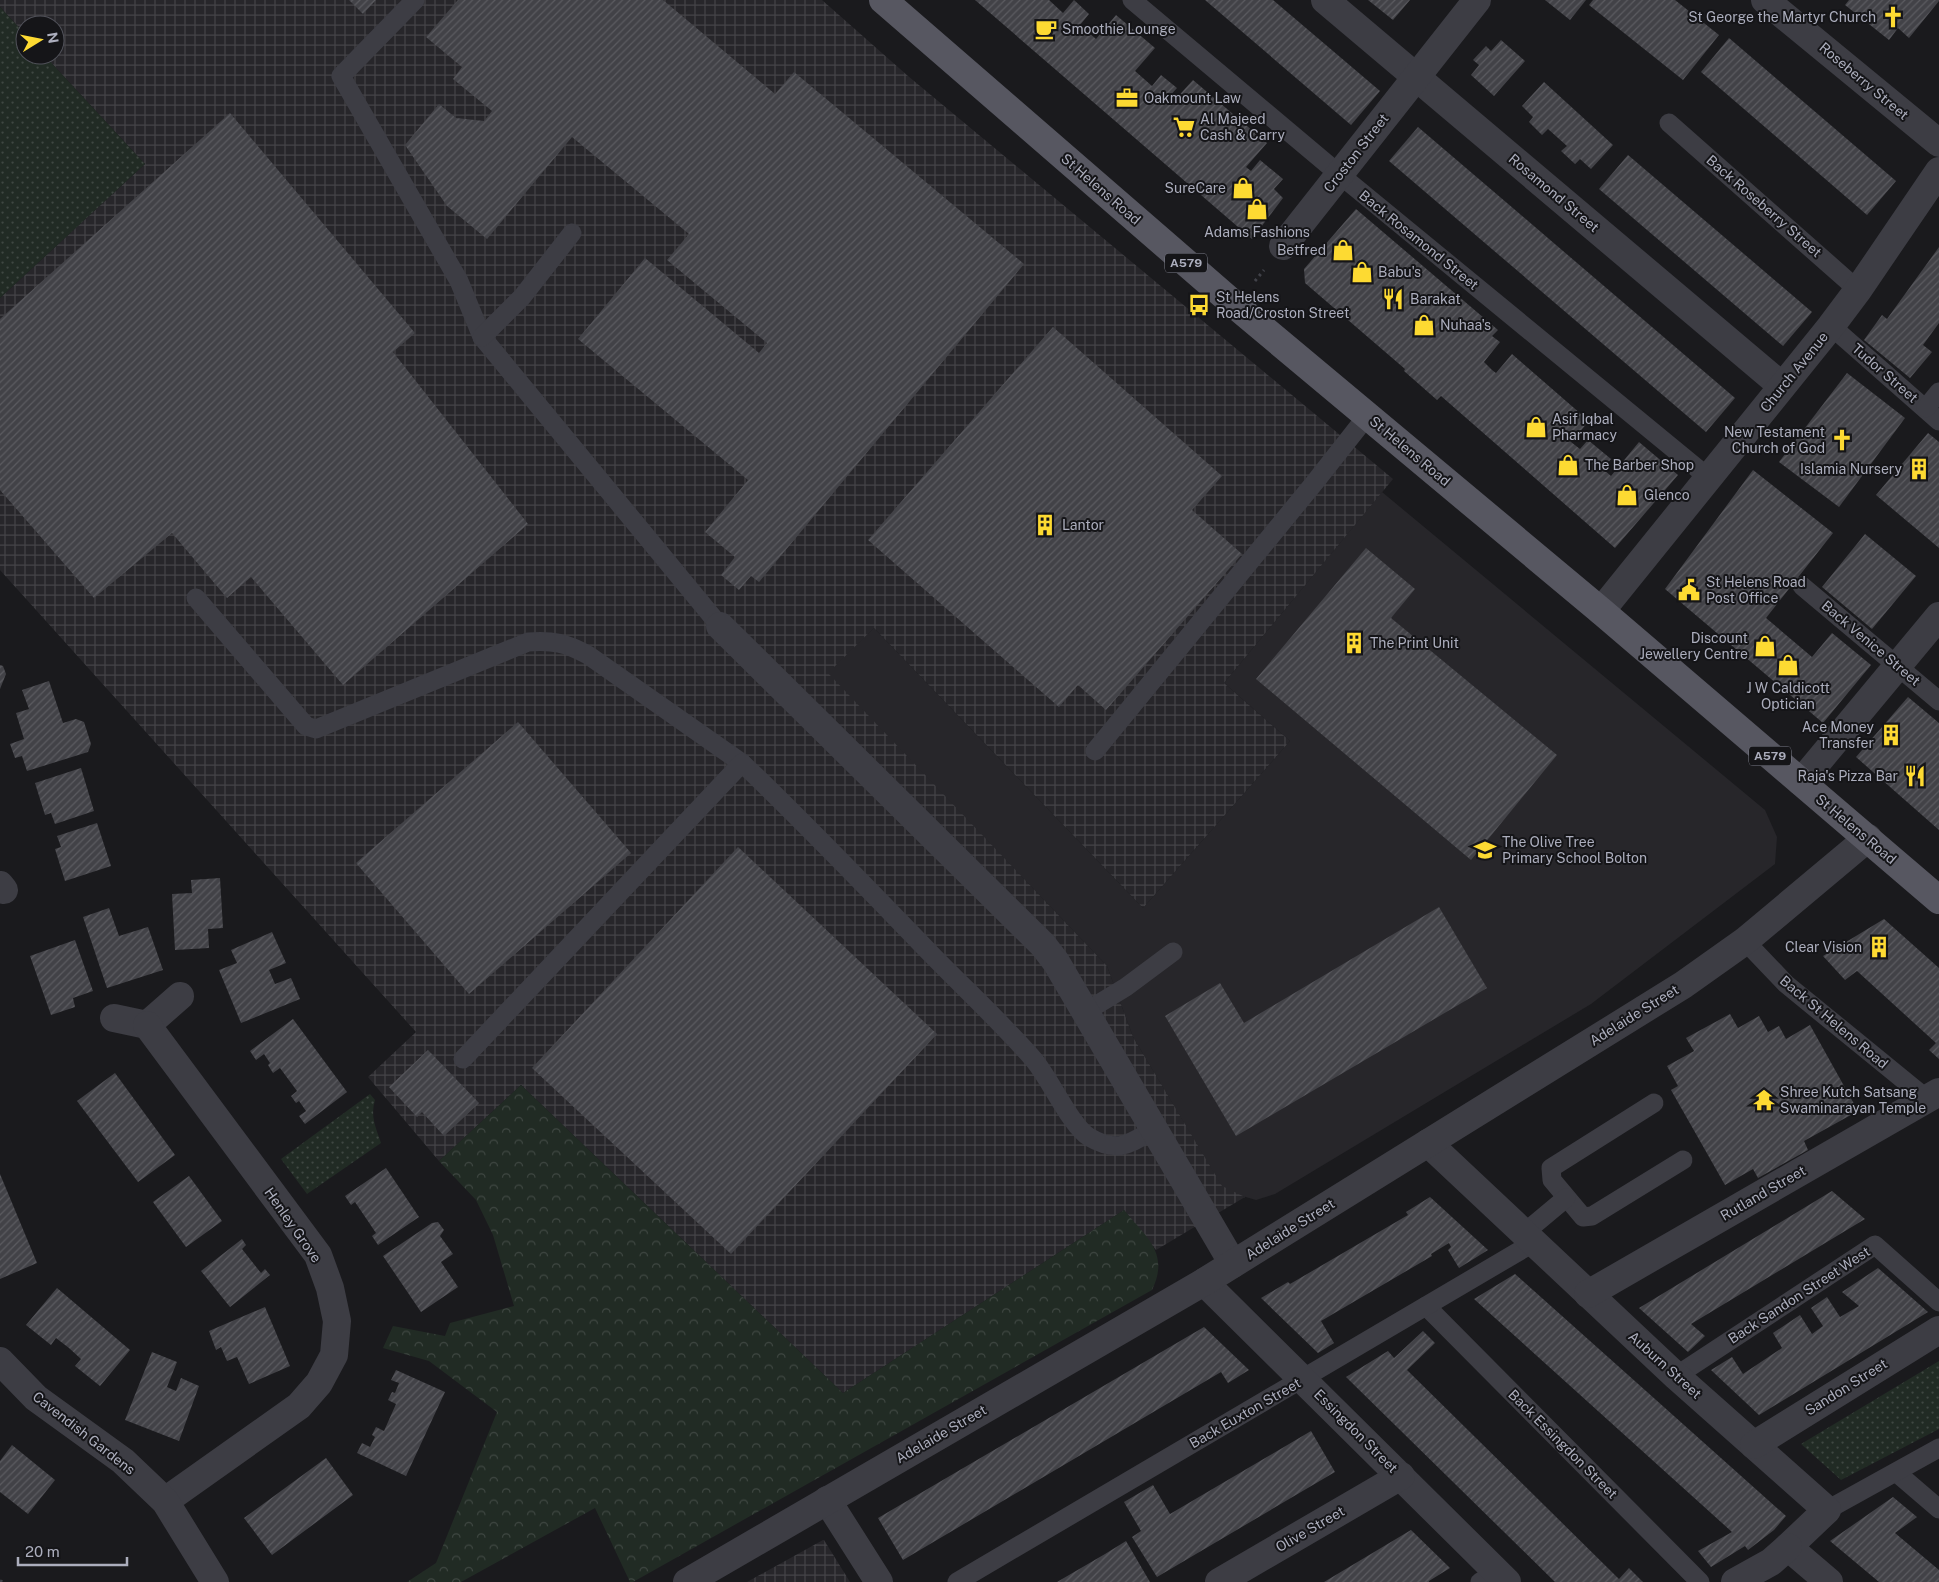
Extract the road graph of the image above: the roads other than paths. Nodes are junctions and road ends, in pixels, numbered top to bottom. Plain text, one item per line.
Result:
1 (415, 0) edge
2 (1132, 0) edge
3 (1326, 0) edge
4 (1477, 0) edge
5 (1765, 0) edge
6 (890, 2) edge
7 (1416, 76) junction
8 (1669, 123) dead end
9 (1939, 144) edge
10 (1939, 171) edge
11 (1339, 174) junction
12 (572, 233) dead end
13 (1283, 246) road end
14 (1858, 290) junction
15 (1831, 326) junction
16 (482, 337) junction
17 (1782, 386) junction
18 (1939, 392) edge
19 (1932, 414) edge
20 (1367, 416) junction
21 (1709, 478) junction
22 (1802, 586) dead end
23 (196, 598) dead end
24 (1601, 611) junction
25 (1939, 616) edge
26 (720, 626) joint
27 (1898, 665) junction
28 (1939, 701) edge
29 (1095, 751) dead end
30 (742, 763) junction
31 (1800, 782) junction
32 (1868, 838) junction
33 (1939, 900) edge
34 (1745, 941) junction
35 (1173, 952) dead end
36 (180, 996) dead end
37 (1085, 1012) junction
38 (114, 1018) dead end
39 (147, 1025) junction
40 (463, 1059) dead end
41 (1933, 1096) edge
42 (1654, 1103) dead end
43 (1155, 1129) junction
44 (1428, 1143) junction
45 (1683, 1160) dead end
46 (1566, 1198) junction
47 (1528, 1238) junction
48 (1233, 1264) junction
49 (1204, 1282) junction
50 (1588, 1294) junction
51 (1939, 1302) edge
52 (1426, 1306) junction
53 (1939, 1330) edge
54 (0, 1361) edge
55 (1676, 1376) junction
56 (1303, 1378) junction
57 (1754, 1445) junction
58 (1939, 1448) edge
59 (1896, 1473) junction
60 (1401, 1476) junction
61 (827, 1500) junction
62 (166, 1501) junction
63 (1939, 1509) edge
64 (1827, 1510) junction
65 (1788, 1547) junction
66 (1494, 1579) edge
67 (215, 1582) edge
68 (687, 1582) edge
69 (879, 1582) edge
70 (957, 1582) edge
71 (1219, 1582) edge
72 (1700, 1582) edge
73 (1735, 1582) edge
74 (1829, 1582) edge

1 - 16 lane
2 - 11 lane, Back Rosamond Street
3 - 7 street, Rosamond Street
4 - 7 street, Croston Street
5 - 9 street, Roseberry Street
6 - 20 main road, St Helens Road / A579
7 - 11 street, Croston Street
7 - 17 street, Rosamond Street
8 - 14 lane, Back Roseberry Street
10 - 14 street, Church Avenue
11 - 13 street, Croston Street
11 - 21 lane, Back Rosamond Street
12 - 16 lane
14 - 15 street, Church Avenue
15 - 17 street, Church Avenue
15 - 19 lane, Tudor Street
16 - 26 lane
17 - 21 street, Church Avenue
18 - 19 lane
20 - 24 main road, St Helens Road / A579
20 - 29 lane
21 - 24 street, Church Avenue
22 - 27 lane, Back Venice Street
23 - 30 lane
24 - 31 main road, St Helens Road / A579
25 - 27 street
26 - 37 street
27 - 28 lane, Back Venice Street
27 - 31 street
30 - 40 lane
30 - 43 lane
31 - 32 main road, St Helens Road / A579
32 - 33 main road, St Helens Road / A579
32 - 34 street, Adelaide Street
34 - 41 lane, Back St Helens Road
34 - 44 street, Adelaide Street
35 - 37 lane
36 - 39 street
37 - 43 street
38 - 39 street
39 - 62 street, Henley Grove
41 - 50 street, Rutland Street
42 - 46 lane
43 - 48 street
44 - 47 street, Auburn Street
44 - 48 street, Adelaide Street
45 - 46 lane
46 - 47 lane, Back Euxton Street
47 - 50 street, Auburn Street
47 - 52 lane, Back Euxton Street
48 - 49 street, Adelaide Street
49 - 56 street, Essingdon Street
49 - 61 street, Adelaide Street
50 - 55 street, Auburn Street
51 - 55 lane, Back Sandon Street West
52 - 56 lane, Back Euxton Street
52 - 72 lane, Back Essingdon Street
53 - 57 street, Sandon Street
54 - 62 street, Cavendish Gardens
55 - 57 street, Auburn Street
56 - 60 street, Essingdon Street
56 - 70 lane, Back Euxton Street
57 - 64 street, Auburn Street
58 - 59 lane
59 - 63 lane
59 - 64 lane
60 - 66 street, Essingdon Street
60 - 71 street, Olive Street
61 - 68 street, Adelaide Street
61 - 69 street
62 - 67 street, Cavendish Gardens
64 - 65 street
65 - 73 street
65 - 74 street

